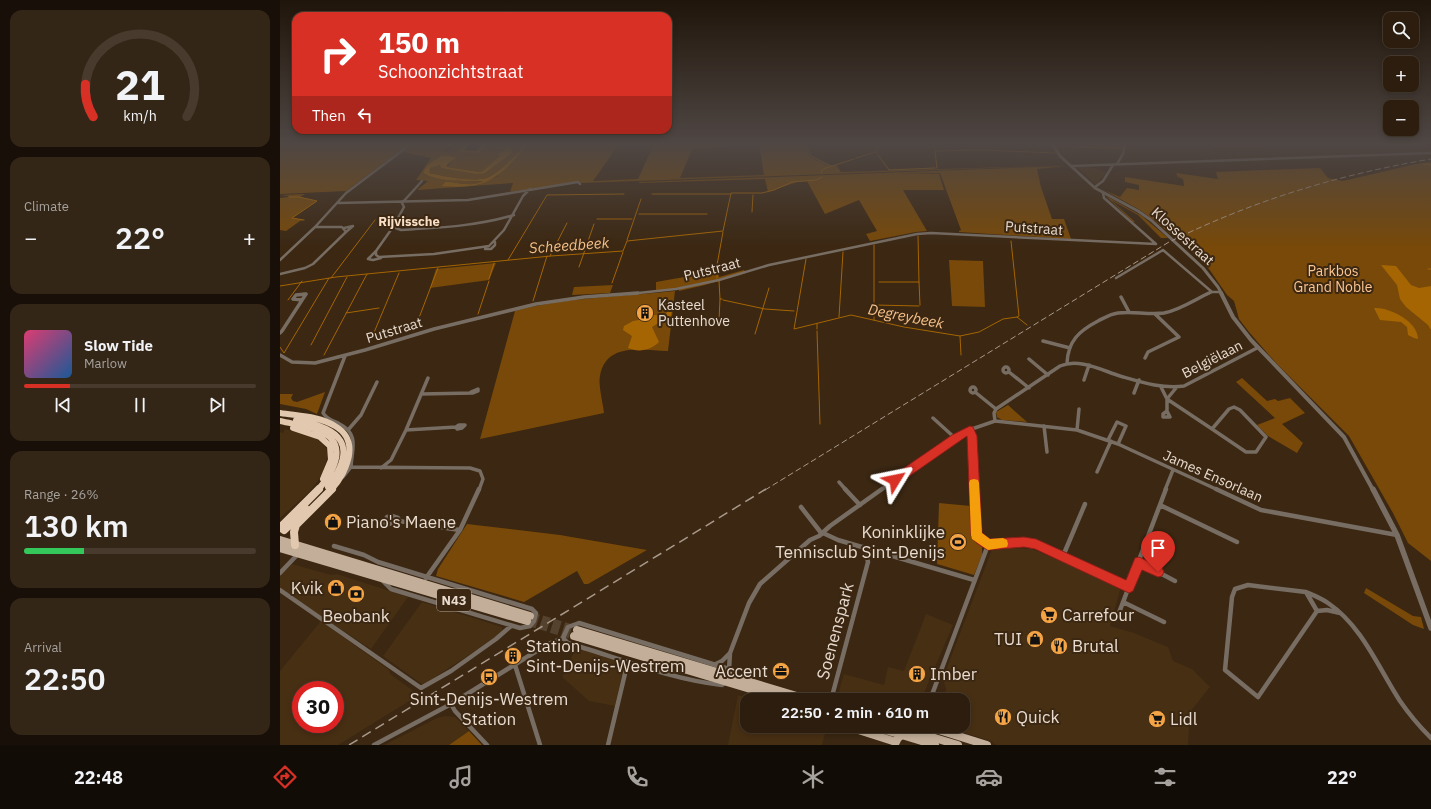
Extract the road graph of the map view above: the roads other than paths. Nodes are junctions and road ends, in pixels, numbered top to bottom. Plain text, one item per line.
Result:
1 (365, 179) edge
2 (1086, 179) edge
3 (1104, 179) edge
4 (422, 181) dead end
5 (569, 184) dead end
6 (1095, 187) junction
7 (530, 189) junction
8 (515, 192) junction
9 (1103, 193) junction
10 (523, 195) junction
11 (408, 198) junction
12 (402, 202) junction
13 (412, 202) junction
14 (337, 203) junction
15 (404, 207) junction
16 (514, 215) junction
17 (502, 219) junction
18 (509, 222) junction
19 (315, 227) junction
20 (393, 227) junction
21 (344, 228) junction
22 (401, 230) junction
23 (346, 232) junction
24 (388, 235) junction
25 (376, 251) junction
26 (382, 258) junction
27 (280, 260) edge
28 (280, 274) edge
29 (1116, 278) dead end
30 (1212, 292) junction
31 (1220, 292) junction
32 (1121, 297) dead end
33 (302, 300) dead end
34 (1129, 312) junction
35 (1155, 314) junction
36 (280, 332) edge
37 (1043, 341) dead end
38 (1070, 348) junction
39 (1258, 348) junction
40 (280, 355) edge
41 (345, 356) junction
42 (1145, 358) dead end
43 (1029, 359) dead end
44 (1067, 362) junction
45 (1089, 365) junction
46 (1009, 372) dead end
47 (1048, 375) junction
48 (428, 378) dead end
49 (1084, 380) dead end
50 (1139, 380) junction
51 (377, 382) dead end
52 (1161, 387) junction
53 (1029, 388) junction
54 (1176, 388) junction
55 (471, 392) dead end
56 (975, 392) dead end
57 (1134, 393) dead end
58 (421, 394) junction
59 (1167, 399) junction
60 (996, 409) junction
61 (1079, 409) dead end
62 (1167, 411) dead end
63 (280, 413) edge
64 (280, 416) edge
65 (933, 418) dead end
66 (997, 421) junction
67 (280, 423) edge
68 (1044, 426) junction
69 (456, 427) dead end
70 (348, 430) junction
71 (406, 430) junction
72 (970, 430) junction
73 (1077, 430) junction
74 (1212, 430) junction
75 (956, 438) junction
76 (1109, 441) junction
77 (1118, 444) junction
78 (1048, 452) dead end
79 (391, 460) junction
80 (351, 467) junction
81 (381, 468) junction
82 (393, 468) junction
83 (1173, 470) junction
84 (1098, 472) dead end
85 (339, 480) junction
86 (839, 482) dead end
87 (1085, 504) dead end
88 (860, 505) junction
89 (1160, 505) junction
90 (801, 507) dead end
91 (399, 521) dead end
92 (280, 522) edge
93 (282, 529) edge
94 (460, 530) junction
95 (824, 532) junction
96 (1397, 535) junction
97 (280, 540) edge
98 (1236, 542) dead end
99 (295, 545) junction
100 (988, 545) junction
101 (334, 546) dead end
102 (863, 547) junction
103 (280, 548) edge
104 (298, 554) junction
105 (1064, 556) junction
106 (1139, 562) junction
107 (280, 573) edge
108 (401, 578) junction
109 (426, 578) junction
110 (382, 579) junction
111 (974, 580) junction
112 (1175, 581) dead end
113 (1129, 587) junction
114 (280, 590) edge
115 (1306, 592) junction
116 (1124, 602) junction
117 (1317, 611) junction
118 (1340, 613) junction
119 (1117, 618) dead end
120 (1164, 622) dead end
121 (511, 626) junction
122 (1431, 626) edge
123 (563, 638) junction
124 (730, 653) junction
125 (628, 661) junction
126 (716, 664) junction
127 (515, 665) junction
128 (729, 669) junction
129 (740, 679) junction
130 (724, 683) junction
131 (761, 693) edge
132 (787, 693) edge
133 (833, 693) edge
134 (933, 693) edge
135 (451, 704) junction
136 (866, 733) edge
137 (905, 733) edge
138 (908, 733) edge
139 (910, 733) edge
140 (948, 733) edge
141 (1431, 738) edge
142 (895, 743) edge
143 (374, 745) edge
144 (487, 745) edge
145 (540, 745) edge
146 (608, 745) edge
147 (935, 745) edge
148 (958, 745) edge
149 (987, 745) edge

1 - 14 street
2 - 6 street, Klossestraat
3 - 6 street
4 - 11 street
5 - 7 street
6 - 9 street, Klossestraat
7 - 8 street
7 - 10 street
8 - 10 street
8 - 13 street
9 - 31 street, Klossestraat
9 - 41 street, Putstraat
10 - 16 street
11 - 12 street
11 - 13 street
12 - 13 street
12 - 14 street
12 - 15 street
13 - 15 street
14 - 19 street
15 - 20 street
16 - 17 street
16 - 18 street
17 - 18 street
17 - 22 street
18 - 26 street
19 - 21 street
19 - 27 street
20 - 22 street
20 - 24 street
21 - 23 street
21 - 23 street
22 - 24 street
23 - 28 street
24 - 25 street
25 - 26 street
25 - 26 street
29 - 30 street
30 - 31 street
30 - 35 street
31 - 39 street, Klossestraat
32 - 34 street
33 - 36 street
34 - 35 street
34 - 38 street
35 - 42 street
37 - 38 street
38 - 44 street
39 - 54 street, Belgiëlaan
39 - 96 street, Klossestraat
40 - 41 street, Putstraat
41 - 70 street
43 - 47 street
44 - 45 street, Belgiëlaan
44 - 47 street
45 - 49 street
45 - 50 street, Belgiëlaan
46 - 53 street
47 - 53 street
48 - 58 street
50 - 52 street, Belgiëlaan
50 - 57 street
51 - 70 street
52 - 54 street, Belgiëlaan
52 - 59 street
53 - 60 street
54 - 59 street, Belgiëlaan
55 - 58 street
56 - 60 street
58 - 71 street
59 - 62 street
59 - 74 street
60 - 66 street
61 - 73 street
63 - 85 highway
64 - 93 highway
65 - 75 street
66 - 68 street, James Ensorlaan
66 - 72 street
67 - 92 highway
67 - 93 highway
68 - 73 street, James Ensorlaan
68 - 78 street
69 - 71 street
70 - 80 street
71 - 79 street
72 - 75 street
72 - 100 street
73 - 76 street, James Ensorlaan
74 - 74 street
75 - 88 street
76 - 77 street, James Ensorlaan
76 - 77 street
76 - 84 street
77 - 83 street, James Ensorlaan
79 - 81 street
79 - 82 street
80 - 81 street
80 - 85 street
81 - 82 street
82 - 94 street
83 - 89 street
83 - 96 street, James Ensorlaan
85 - 99 highway
86 - 88 street
87 - 105 street
88 - 95 street
89 - 98 street
89 - 106 street
90 - 95 street
91 - 94 street
94 - 109 street
95 - 102 street
95 - 124 street
96 - 122 street, Klossestraat
97 - 99 main road, N43
99 - 108 main road, N43
100 - 105 street
100 - 111 street
101 - 109 street
102 - 111 street
102 - 133 street, Soenenspark
103 - 104 main road, N43
104 - 107 street
104 - 110 main road, N43
105 - 113 street
106 - 112 street
106 - 113 street
108 - 109 street
108 - 110 main road, N43
109 - 121 street
110 - 121 street
111 - 134 street
113 - 116 street
114 - 121 street
115 - 117 street
115 - 117 street
115 - 118 street
116 - 119 street
116 - 120 street
117 - 118 street
118 - 141 street
123 - 125 street
123 - 126 street
123 - 127 street
124 - 126 street
124 - 128 street
125 - 130 street
125 - 146 street
126 - 128 street
127 - 135 street
127 - 145 street
128 - 129 street
129 - 130 main road
129 - 132 main road
130 - 131 main road
135 - 143 street
135 - 144 street
136 - 142 main road
137 - 142 main road
138 - 147 main road
139 - 148 main road
140 - 149 main road

